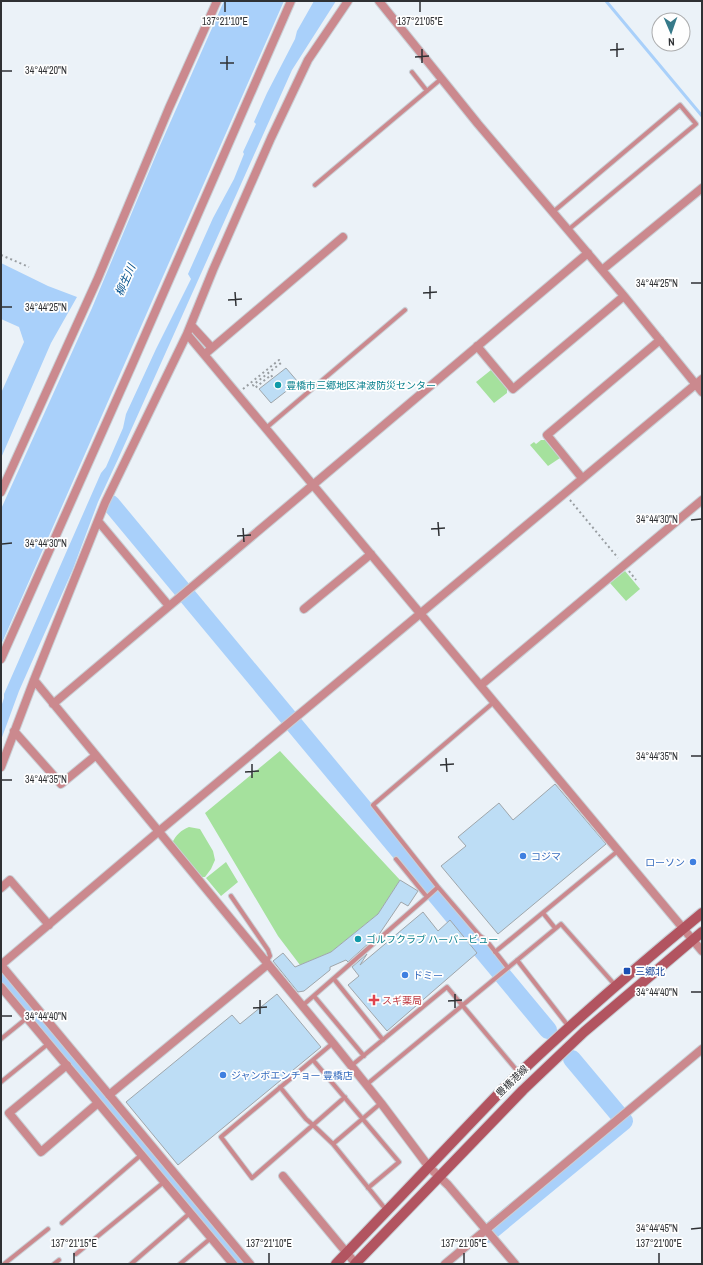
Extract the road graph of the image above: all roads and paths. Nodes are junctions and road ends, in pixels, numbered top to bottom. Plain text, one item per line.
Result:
1 (217, 1) edge
2 (291, 1) edge
3 (348, 1) edge
4 (379, 1) edge
5 (412, 72) dead end
6 (441, 79) junction
7 (426, 91) junction
8 (316, 185) dead end
9 (702, 188) edge
10 (553, 212) junction
11 (568, 230) junction
12 (343, 237) dead end
13 (588, 253) junction
14 (1, 255) edge
15 (29, 267) dead end
16 (602, 270) junction
17 (624, 296) junction
18 (405, 310) dead end
19 (191, 325) junction
20 (187, 334) junction
21 (660, 340) junction
22 (477, 346) junction
23 (212, 348) junction
24 (205, 354) junction
25 (273, 378) dead end
26 (699, 382) edge
27 (241, 390) dead end
28 (702, 392) edge
29 (266, 428) junction
30 (582, 478) junction
31 (314, 485) junction
32 (1, 492) edge
33 (564, 493) junction
34 (702, 500) edge
35 (98, 521) junction
36 (371, 554) junction
37 (624, 565) junction
38 (636, 580) dead end
39 (169, 606) junction
40 (304, 609) dead end
41 (421, 614) junction
42 (1, 659) edge
43 (34, 680) junction
44 (481, 685) junction
45 (495, 701) junction
46 (53, 704) junction
47 (14, 731) junction
48 (96, 756) junction
49 (1, 767) edge
50 (158, 832) junction
51 (619, 850) junction
52 (396, 859) dead end
53 (1, 888) edge
54 (437, 889) junction
55 (231, 896) dead end
56 (427, 897) junction
57 (543, 913) junction
58 (702, 913) edge
59 (49, 925) junction
60 (555, 928) junction
61 (683, 929) junction
62 (702, 932) edge
63 (693, 940) junction
64 (702, 951) edge
65 (495, 952) junction
66 (517, 960) junction
67 (267, 964) junction
68 (1, 965) edge
69 (506, 969) junction
70 (334, 979) junction
71 (615, 986) junction
72 (1, 987) edge
73 (314, 996) junction
74 (462, 1005) junction
75 (302, 1006) junction
76 (27, 1018) junction
77 (569, 1027) junction
78 (1, 1039) edge
79 (382, 1040) junction
80 (48, 1043) junction
81 (333, 1043) junction
82 (702, 1049) edge
83 (364, 1056) junction
84 (313, 1060) junction
85 (67, 1065) junction
86 (351, 1066) junction
87 (520, 1073) junction
88 (1, 1082) edge
89 (366, 1085) junction
90 (280, 1087) junction
91 (109, 1095) junction
92 (345, 1097) junction
93 (98, 1102) junction
94 (380, 1103) junction
95 (363, 1119) junction
96 (313, 1125) junction
97 (333, 1144) junction
98 (141, 1155) junction
99 (429, 1166) junction
100 (283, 1176) dead end
101 (439, 1177) junction
102 (164, 1181) junction
103 (368, 1188) junction
104 (387, 1211) junction
105 (190, 1213) junction
106 (62, 1223) dead end
107 (48, 1229) dead end
108 (488, 1231) junction
109 (211, 1238) junction
110 (347, 1253) junction
111 (76, 1254) dead end
112 (59, 1260) dead end
113 (4, 1264) edge
114 (54, 1264) edge
115 (132, 1264) edge
116 (180, 1264) edge
117 (233, 1264) edge
118 (250, 1264) edge
119 (336, 1264) edge
120 (355, 1264) edge
121 (445, 1264) edge
122 (515, 1264) edge

1 - 32 street
2 - 42 street
3 - 19 street
4 - 6 street
5 - 7 lane
6 - 7 lane
6 - 10 street
7 - 8 lane
9 - 16 street
10 - 11 street
10 - 11 lane
11 - 13 street
12 - 23 street
13 - 16 street
13 - 22 street
14 - 15 path
16 - 17 street
17 - 21 street
17 - 22 street
18 - 29 lane
19 - 20 street
19 - 23 street
20 - 24 street
20 - 35 street
21 - 26 street
21 - 30 street
22 - 31 street
23 - 24 street
24 - 29 street
25 - 27 path
26 - 28 street
26 - 30 street
29 - 31 street
30 - 33 street
31 - 36 street
31 - 39 street
33 - 37 path
33 - 41 street
34 - 37 street
35 - 39 street
35 - 43 street
36 - 40 street
36 - 41 street
37 - 38 path
37 - 44 street
39 - 46 street
41 - 44 street
41 - 50 street
43 - 46 street
43 - 47 street
44 - 45 street
45 - 51 street
45 - 54 lane
46 - 48 street
47 - 48 street
47 - 49 street
48 - 50 street
50 - 59 street
50 - 67 street
51 - 57 lane
51 - 61 street
52 - 56 lane
53 - 59 street
54 - 56 lane
54 - 65 lane
55 - 67 lane
56 - 70 lane
57 - 60 lane
57 - 65 lane
58 - 61 main road, 豊橋港線
59 - 68 street
60 - 66 lane
60 - 71 lane
61 - 63 street
61 - 71 main road, 豊橋港線
62 - 63 main road, 豊橋港線
63 - 64 street
63 - 101 main road, 豊橋港線
65 - 69 lane
66 - 69 lane
66 - 77 lane
67 - 75 street
67 - 91 street
68 - 91 street
69 - 74 lane
70 - 73 lane
70 - 79 lane
71 - 77 main road, 豊橋港線
72 - 76 street
73 - 75 lane
73 - 83 lane
74 - 79 lane
74 - 87 lane
74 - 89 lane
75 - 81 street
76 - 78 lane
76 - 80 street
77 - 87 main road, 豊橋港線
79 - 83 lane
80 - 85 street
80 - 88 lane
81 - 84 lane
81 - 86 street
82 - 108 street
83 - 86 lane
84 - 90 lane
84 - 92 lane
85 - 93 street
85 - 93 street
86 - 89 street
87 - 99 main road, 豊橋港線
89 - 94 street
90 - 96 lane
90 - 96 lane
91 - 118 street
92 - 95 lane
92 - 96 lane
93 - 98 street
94 - 95 lane
94 - 99 street
95 - 97 lane
95 - 103 lane
96 - 97 lane
97 - 103 lane
98 - 102 street
98 - 106 lane
99 - 101 street
99 - 104 main road, 豊橋港線
100 - 110 street
101 - 108 street
101 - 120 main road, 豊橋港線
102 - 105 street
102 - 111 lane
103 - 104 lane
104 - 110 main road, 豊橋港線
105 - 109 street
105 - 115 lane
107 - 113 lane
108 - 121 street
108 - 122 street
109 - 116 lane
109 - 117 street
110 - 119 main road, 豊橋港線
110 - 120 street
112 - 114 lane

